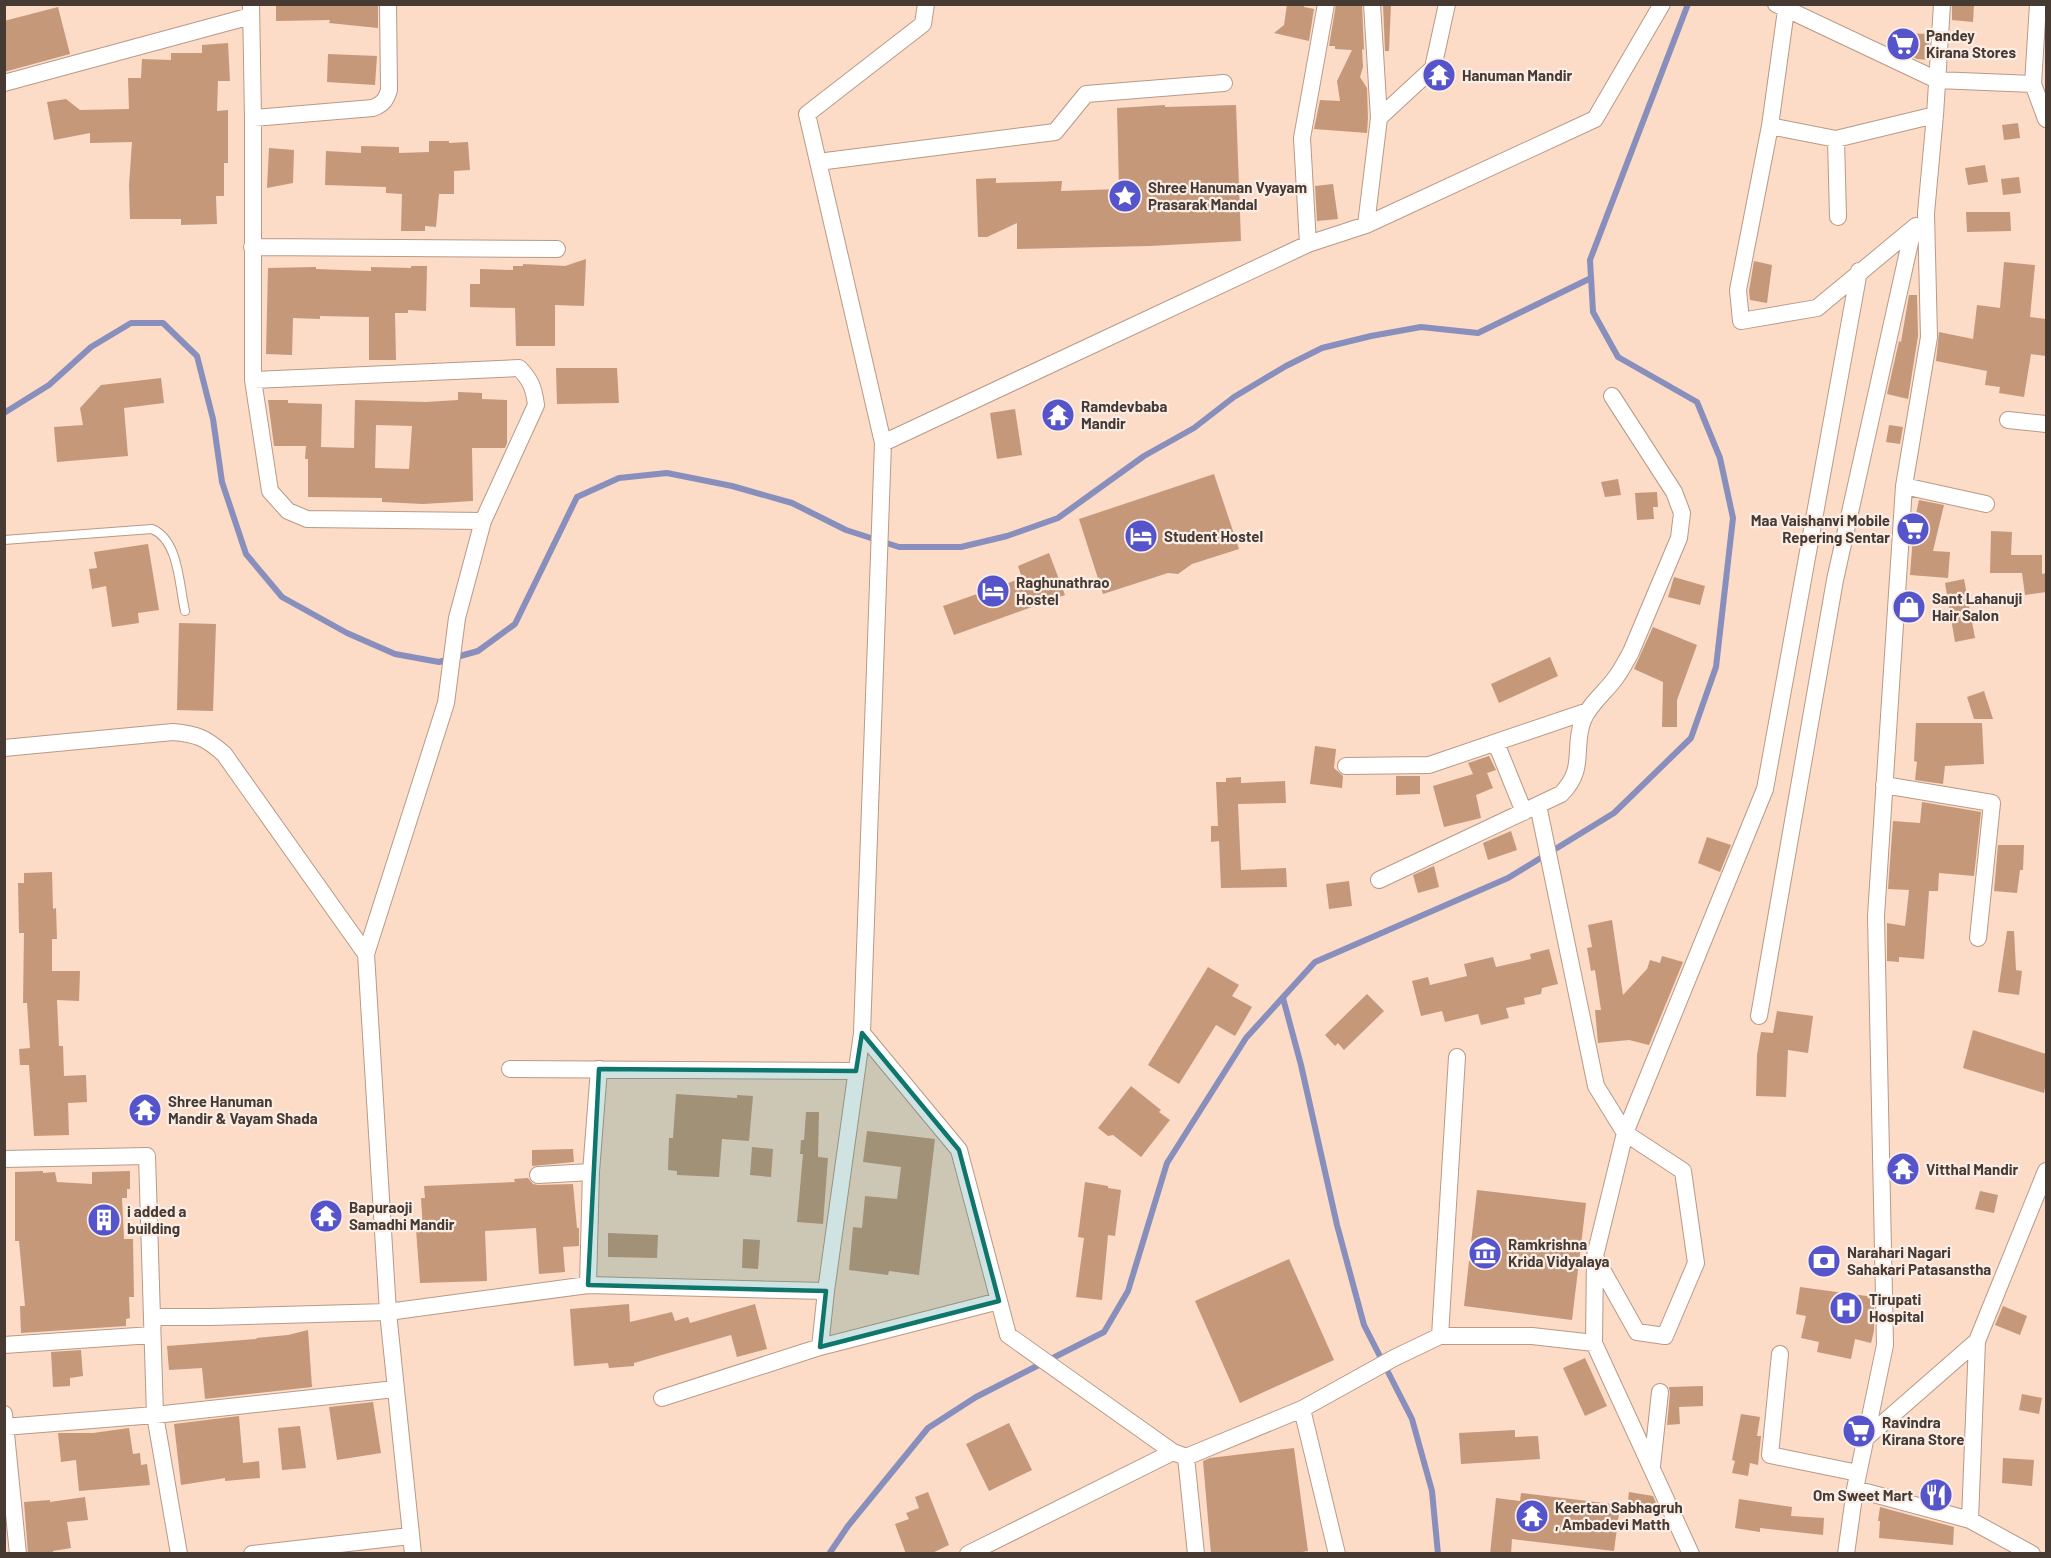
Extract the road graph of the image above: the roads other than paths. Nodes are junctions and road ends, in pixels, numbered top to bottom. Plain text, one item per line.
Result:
1 (388, 4) edge
2 (926, 4) edge
3 (1326, 4) edge
4 (1372, 4) edge
5 (1447, 4) edge
6 (1662, 4) edge
7 (1942, 4) edge
8 (2038, 4) edge
9 (1781, 7) edge
10 (251, 10) edge
11 (2041, 54) edge
12 (1937, 80) junction
13 (4, 83) edge
14 (1224, 83) dead end
15 (2033, 84) junction
16 (1935, 116) junction
17 (253, 118) junction
18 (1379, 118) junction
19 (2046, 118) edge
20 (1770, 126) junction
21 (1836, 139) junction
22 (818, 162) junction
23 (1926, 213) junction
24 (1838, 217) dead end
25 (1366, 225) junction
26 (1913, 229) junction
27 (1308, 244) junction
28 (252, 247) junction
29 (556, 249) dead end
30 (1859, 271) junction
31 (254, 380) junction
32 (1612, 396) dead end
33 (2008, 420) dead end
34 (2046, 424) edge
35 (883, 443) junction
36 (1904, 486) junction
37 (1986, 504) dead end
38 (483, 521) junction
39 (4, 540) edge
40 (185, 611) dead end
41 (1588, 711) junction
42 (1496, 743) junction
43 (4, 748) edge
44 (1346, 766) dead end
45 (1884, 785) junction
46 (1531, 808) junction
47 (1379, 880) dead end
48 (1978, 938) dead end
49 (366, 954) junction
50 (1759, 1016) dead end
51 (862, 1033) junction
52 (1457, 1057) dead end
53 (510, 1069) dead end
54 (599, 1069) junction
55 (856, 1071) junction
56 (1625, 1133) junction
57 (4, 1160) edge
58 (2046, 1171) edge
59 (591, 1172) junction
60 (538, 1175) dead end
61 (1595, 1256) junction
62 (588, 1286) junction
63 (826, 1292) junction
64 (999, 1301) junction
65 (388, 1312) junction
66 (152, 1335) junction
67 (1440, 1336) junction
68 (1977, 1341) junction
69 (1594, 1343) junction
70 (4, 1345) edge
71 (820, 1347) junction
72 (1780, 1354) dead end
73 (395, 1389) junction
74 (1660, 1392) dead end
75 (662, 1398) dead end
76 (1302, 1409) junction
77 (155, 1416) junction
78 (5, 1423) edge
79 (1866, 1438) junction
80 (1180, 1454) junction
81 (1652, 1466) junction
82 (1857, 1481) junction
83 (1970, 1520) junction
84 (410, 1536) junction
85 (13, 1544) edge
86 (2025, 1552) edge
87 (178, 1554) edge
88 (252, 1554) edge
89 (413, 1554) edge
90 (968, 1554) edge
91 (1196, 1554) edge
92 (1337, 1554) edge
93 (1691, 1554) edge
94 (1846, 1554) edge

1 - 17 street
2 - 22 street
3 - 27 street
4 - 18 street
5 - 18 street
6 - 25 street
7 - 12 street
8 - 11 street
9 - 12 street
9 - 20 street
10 - 13 street
10 - 17 street
11 - 15 street
12 - 15 street
12 - 16 street
14 - 22 street
15 - 19 street
16 - 21 street
16 - 23 street
17 - 28 street
18 - 25 street
20 - 21 street
20 - 30 street
21 - 24 street
22 - 35 street
23 - 26 street
23 - 36 street
25 - 27 street
26 - 30 street
26 - 50 street
27 - 35 street
28 - 29 street
28 - 31 street
30 - 56 street
31 - 38 street
31 - 38 street
32 - 41 street
33 - 34 street
35 - 51 street
36 - 37 street
36 - 45 street
38 - 49 street
39 - 40 lane
41 - 42 street
41 - 46 street
42 - 44 street
42 - 46 street
43 - 49 street
45 - 48 street
45 - 79 street
46 - 47 street
46 - 56 street
49 - 65 street
51 - 55 street
51 - 64 street
52 - 67 street
53 - 54 street
54 - 55 street
54 - 59 street
55 - 63 street
56 - 61 street
56 - 61 street
57 - 66 street
58 - 68 street
59 - 60 street
59 - 62 street
61 - 69 street
62 - 63 street
62 - 65 street
63 - 71 street
64 - 71 street
64 - 80 street
65 - 66 street
65 - 73 street
66 - 70 street
66 - 77 street
67 - 69 street
67 - 76 street
68 - 79 street
68 - 83 street
69 - 81 street
71 - 75 street
72 - 82 street
73 - 77 street
73 - 84 street
74 - 81 street
76 - 80 street
76 - 92 street
77 - 78 street
77 - 87 street
78 - 85 street
79 - 82 street
80 - 90 street
80 - 91 street
81 - 93 street
82 - 83 street
82 - 94 street
83 - 86 street
84 - 88 street
84 - 89 street

